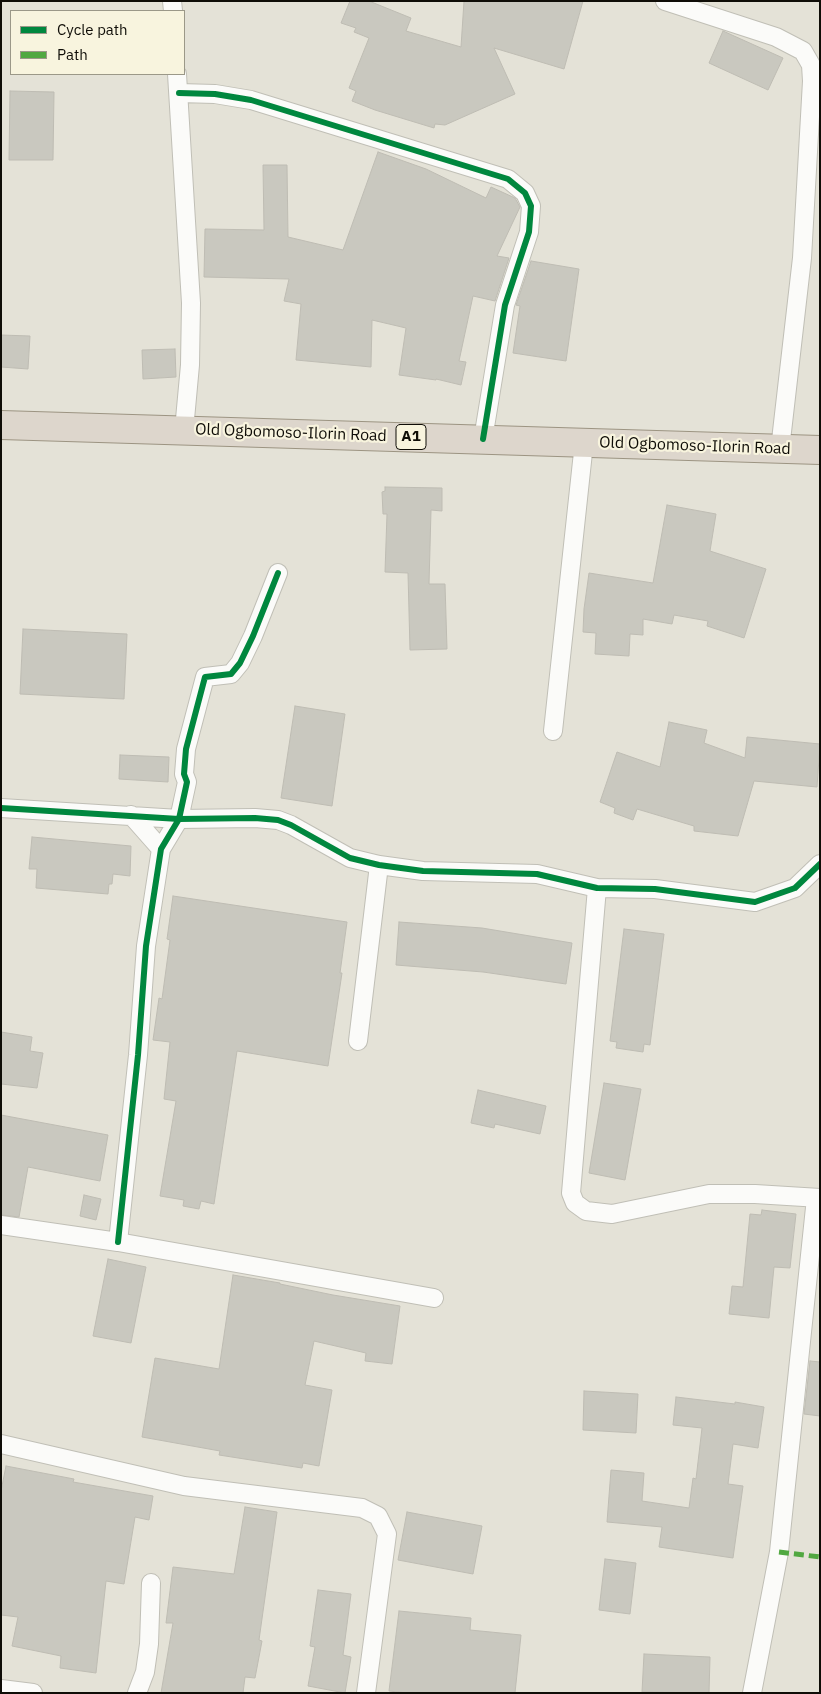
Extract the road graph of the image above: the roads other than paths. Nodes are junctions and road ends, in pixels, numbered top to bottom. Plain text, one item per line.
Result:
1 (665, 1) edge
2 (815, 67) edge
3 (178, 75) edge
4 (179, 93) junction
5 (1, 425) edge
6 (184, 430) junction
7 (483, 440) junction
8 (584, 443) junction
9 (780, 449) junction
10 (820, 450) edge
11 (278, 572) dead end
12 (553, 731) dead end
13 (1, 808) edge
14 (131, 815) junction
15 (179, 818) junction
16 (161, 849) junction
17 (820, 864) edge
18 (379, 865) junction
19 (597, 888) junction
20 (358, 1041) dead end
21 (818, 1198) edge
22 (1, 1225) edge
23 (118, 1242) junction
24 (434, 1298) dead end
25 (1, 1444) edge
26 (151, 1583) dead end
27 (1, 1689) edge
28 (33, 1693) edge
29 (137, 1693) edge
30 (366, 1693) edge
31 (752, 1693) edge

1 - 2 street
2 - 9 street
3 - 4 street
4 - 6 street
4 - 7 street
5 - 6 highway, Old Ogbomoso-Ilorin Road / A1
6 - 7 highway, Old Ogbomoso-Ilorin Road / A1
7 - 8 highway, Old Ogbomoso-Ilorin Road / A1
8 - 9 highway, Old Ogbomoso-Ilorin Road / A1
8 - 12 street
9 - 10 highway, Old Ogbomoso-Ilorin Road / A1
11 - 15 street
13 - 14 street
14 - 15 street
14 - 16 street
15 - 16 street
15 - 18 street
16 - 23 street
17 - 19 street
18 - 19 street
18 - 20 street
19 - 21 street
21 - 31 street
22 - 23 street
23 - 24 street
25 - 30 street
26 - 29 street
27 - 28 street

